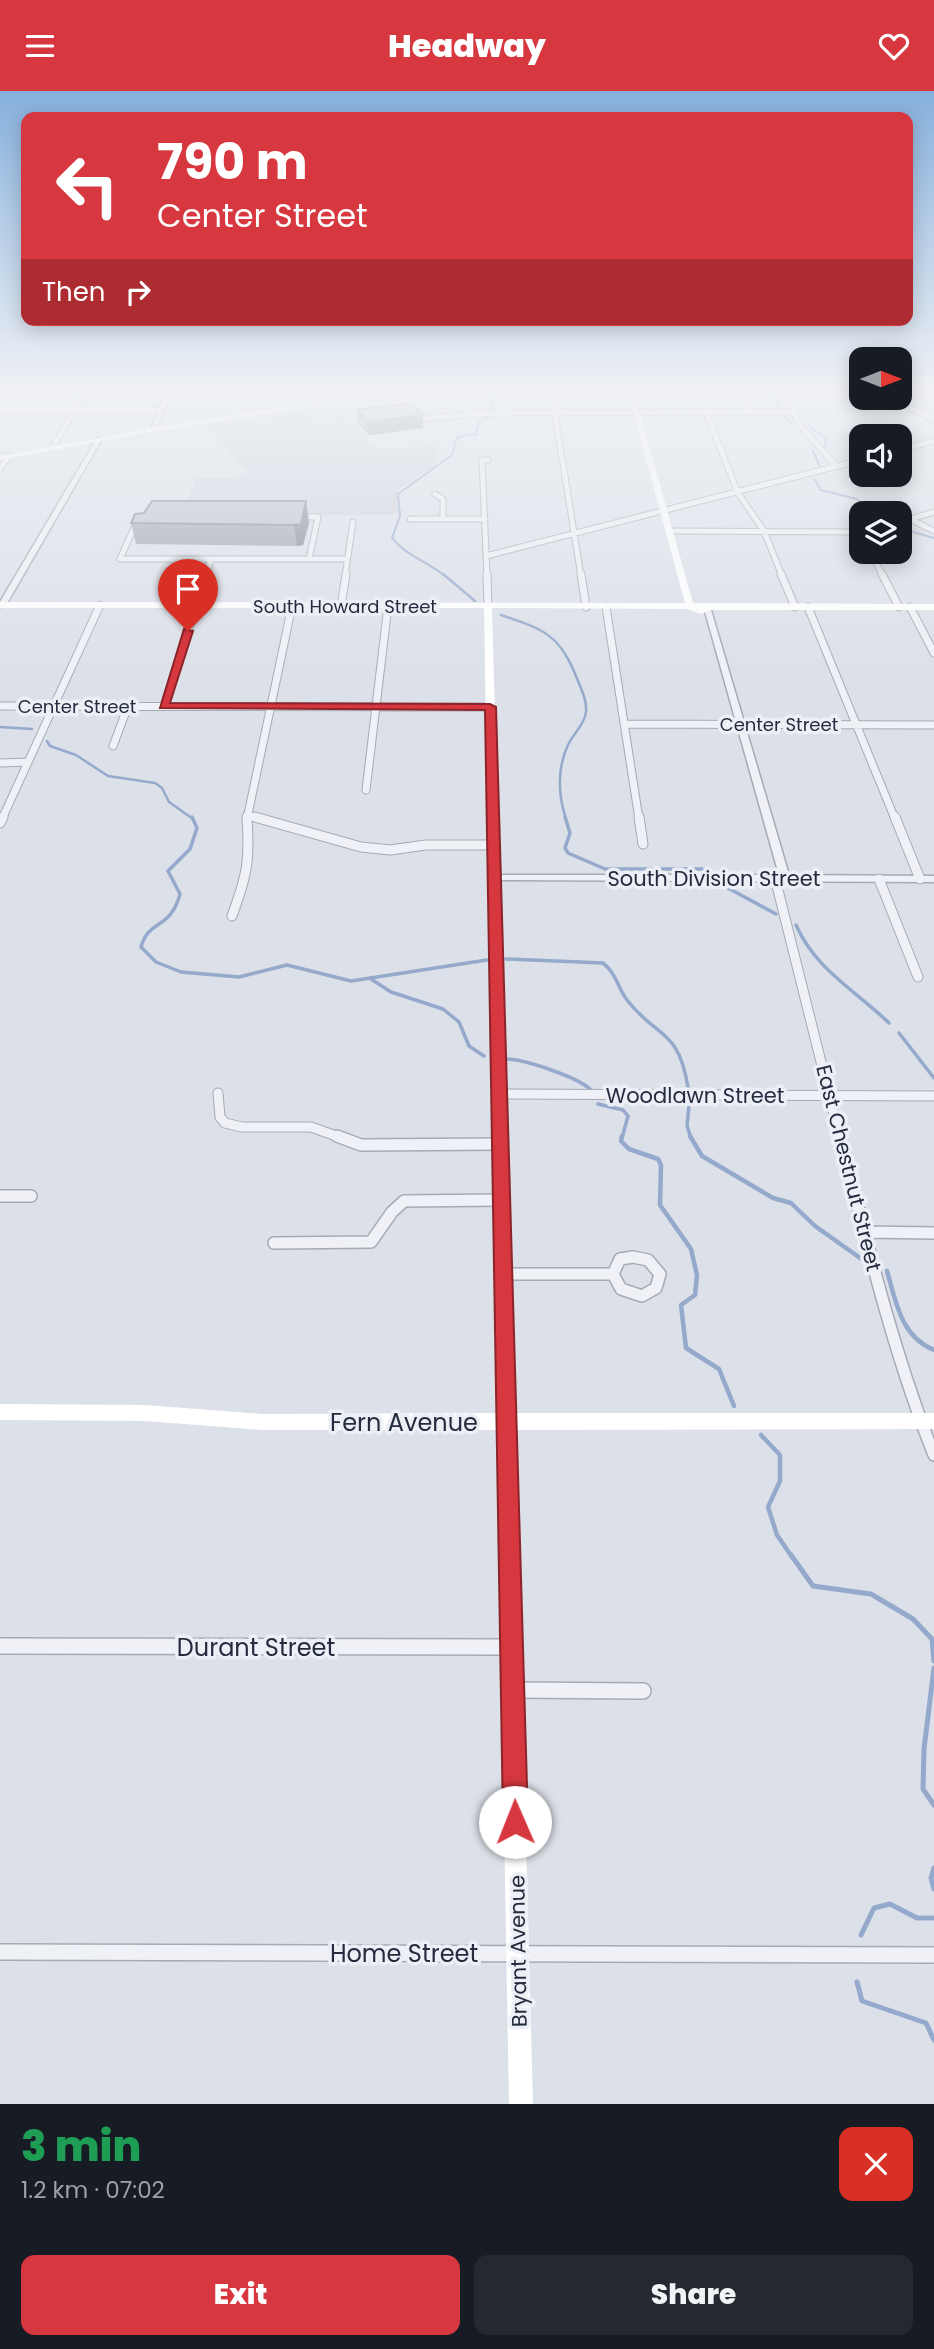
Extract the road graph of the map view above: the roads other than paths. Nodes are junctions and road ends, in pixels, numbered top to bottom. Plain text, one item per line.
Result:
1 (73, 483) edge
2 (483, 483) edge
3 (566, 483) edge
4 (656, 483) edge
5 (734, 483) edge
6 (776, 483) edge
7 (738, 493) junction
8 (435, 495) dead end
9 (664, 512) junction
10 (934, 512) edge
11 (146, 517) edge
12 (291, 517) edge
13 (912, 518) edge
14 (410, 519) dead end
15 (443, 519) junction
16 (485, 519) junction
17 (912, 520) edge
18 (354, 522) dead end
19 (669, 531) junction
20 (764, 531) junction
21 (934, 531) edge
22 (849, 533) edge
23 (574, 535) junction
24 (486, 556) junction
25 (211, 559) junction
26 (309, 559) junction
27 (347, 559) junction
28 (877, 564) edge
29 (100, 605) junction
30 (1, 606) edge
31 (196, 606) junction
32 (292, 606) junction
33 (341, 606) junction
34 (388, 606) junction
35 (488, 606) junction
36 (586, 607) junction
37 (606, 607) junction
38 (690, 607) junction
39 (795, 607) junction
40 (808, 607) junction
41 (899, 607) junction
42 (910, 607) junction
43 (934, 607) edge
44 (706, 608) junction
45 (934, 653) edge
46 (0, 706) edge
47 (54, 706) junction
48 (128, 706) junction
49 (164, 706) junction
50 (270, 706) junction
51 (376, 707) junction
52 (490, 707) junction
53 (624, 724) junction
54 (740, 724) junction
55 (856, 724) junction
56 (934, 725) edge
57 (113, 746) dead end
58 (28, 762) junction
59 (0, 763) edge
60 (366, 790) dead end
61 (247, 815) junction
62 (0, 823) edge
63 (643, 844) dead end
64 (493, 845) junction
65 (494, 878) junction
66 (780, 878) junction
67 (878, 879) junction
68 (920, 879) junction
69 (934, 879) edge
70 (232, 916) dead end
71 (918, 977) dead end
72 (218, 1093) dead end
73 (499, 1094) junction
74 (830, 1095) junction
75 (934, 1096) edge
76 (500, 1144) junction
77 (0, 1196) edge
78 (31, 1196) dead end
79 (501, 1200) junction
80 (864, 1232) junction
81 (934, 1233) edge
82 (274, 1243) dead end
83 (503, 1274) junction
84 (613, 1274) dead end
85 (0, 1412) edge
86 (927, 1421) edge
87 (506, 1423) junction
88 (934, 1455) edge
89 (0, 1646) edge
90 (511, 1647) junction
91 (512, 1690) junction
92 (643, 1691) dead end
93 (0, 1952) edge
94 (518, 1953) junction
95 (934, 1955) edge
96 (522, 2104) edge

1 - 30 street
2 - 16 street, Bryant Avenue
3 - 23 street
4 - 9 main road
5 - 7 street
6 - 7 street
7 - 9 street
7 - 20 street
8 - 15 street
9 - 19 main road
9 - 23 street
10 - 13 street
11 - 25 street
12 - 26 street
14 - 15 street
15 - 16 street
16 - 24 street, Bryant Avenue
17 - 21 street
18 - 27 street
19 - 20 street
19 - 38 main road
20 - 22 street
20 - 39 street
23 - 24 street
23 - 36 street
24 - 35 street, Bryant Avenue
25 - 26 street
25 - 31 street
26 - 27 street
27 - 33 street
28 - 41 street
29 - 30 main road, South Howard Street
29 - 31 main road, South Howard Street
29 - 47 street
31 - 32 main road, South Howard Street
31 - 49 street
32 - 33 main road, South Howard Street
32 - 50 street
33 - 34 main road, South Howard Street
34 - 35 main road, South Howard Street
34 - 51 street
35 - 36 main road, South Howard Street
35 - 52 main road, Bryant Avenue
36 - 37 main road, South Howard Street
37 - 38 main road, South Howard Street
37 - 53 street
38 - 44 main road, South Howard Street
39 - 40 main road
39 - 44 main road, South Howard Street
40 - 41 main road
40 - 55 street
41 - 42 main road
42 - 43 main road
42 - 45 street
44 - 54 street, East Chestnut Street
46 - 47 street, Center Street
47 - 48 street, Center Street
47 - 58 street
48 - 49 street, Center Street
48 - 57 street
49 - 50 street, Center Street
50 - 51 street, Center Street
50 - 61 street
51 - 52 street, Center Street
51 - 60 street
52 - 64 main road, Bryant Avenue
53 - 54 street, Center Street
53 - 63 street
54 - 55 street, Center Street
54 - 66 street, East Chestnut Street
55 - 56 street, Center Street
55 - 68 street
58 - 59 street
58 - 62 street
61 - 64 street
61 - 70 street
64 - 65 main road, Bryant Avenue
65 - 66 street, South Division Street
65 - 73 main road, Bryant Avenue
66 - 67 street, South Division Street
66 - 74 street, East Chestnut Street
67 - 68 street, South Division Street
67 - 71 street
68 - 69 street, South Division Street
72 - 76 street
73 - 74 street, Woodlawn Street
73 - 76 main road, Bryant Avenue
74 - 75 street, Woodlawn Street
74 - 80 street, East Chestnut Street
76 - 79 main road, Bryant Avenue
77 - 78 street
79 - 82 street
79 - 83 main road, Bryant Avenue
80 - 81 street
80 - 86 street, East Chestnut Street
83 - 84 street
83 - 87 main road, Bryant Avenue
85 - 87 main road, Fern Avenue
86 - 87 main road, Fern Avenue
86 - 88 street, East Chestnut Street
87 - 90 main road, Bryant Avenue
89 - 90 street, Durant Street
90 - 91 main road, Bryant Avenue
91 - 92 street
91 - 94 main road, Bryant Avenue
93 - 94 street, Home Street
94 - 95 street, Home Street
94 - 96 main road, Bryant Avenue

